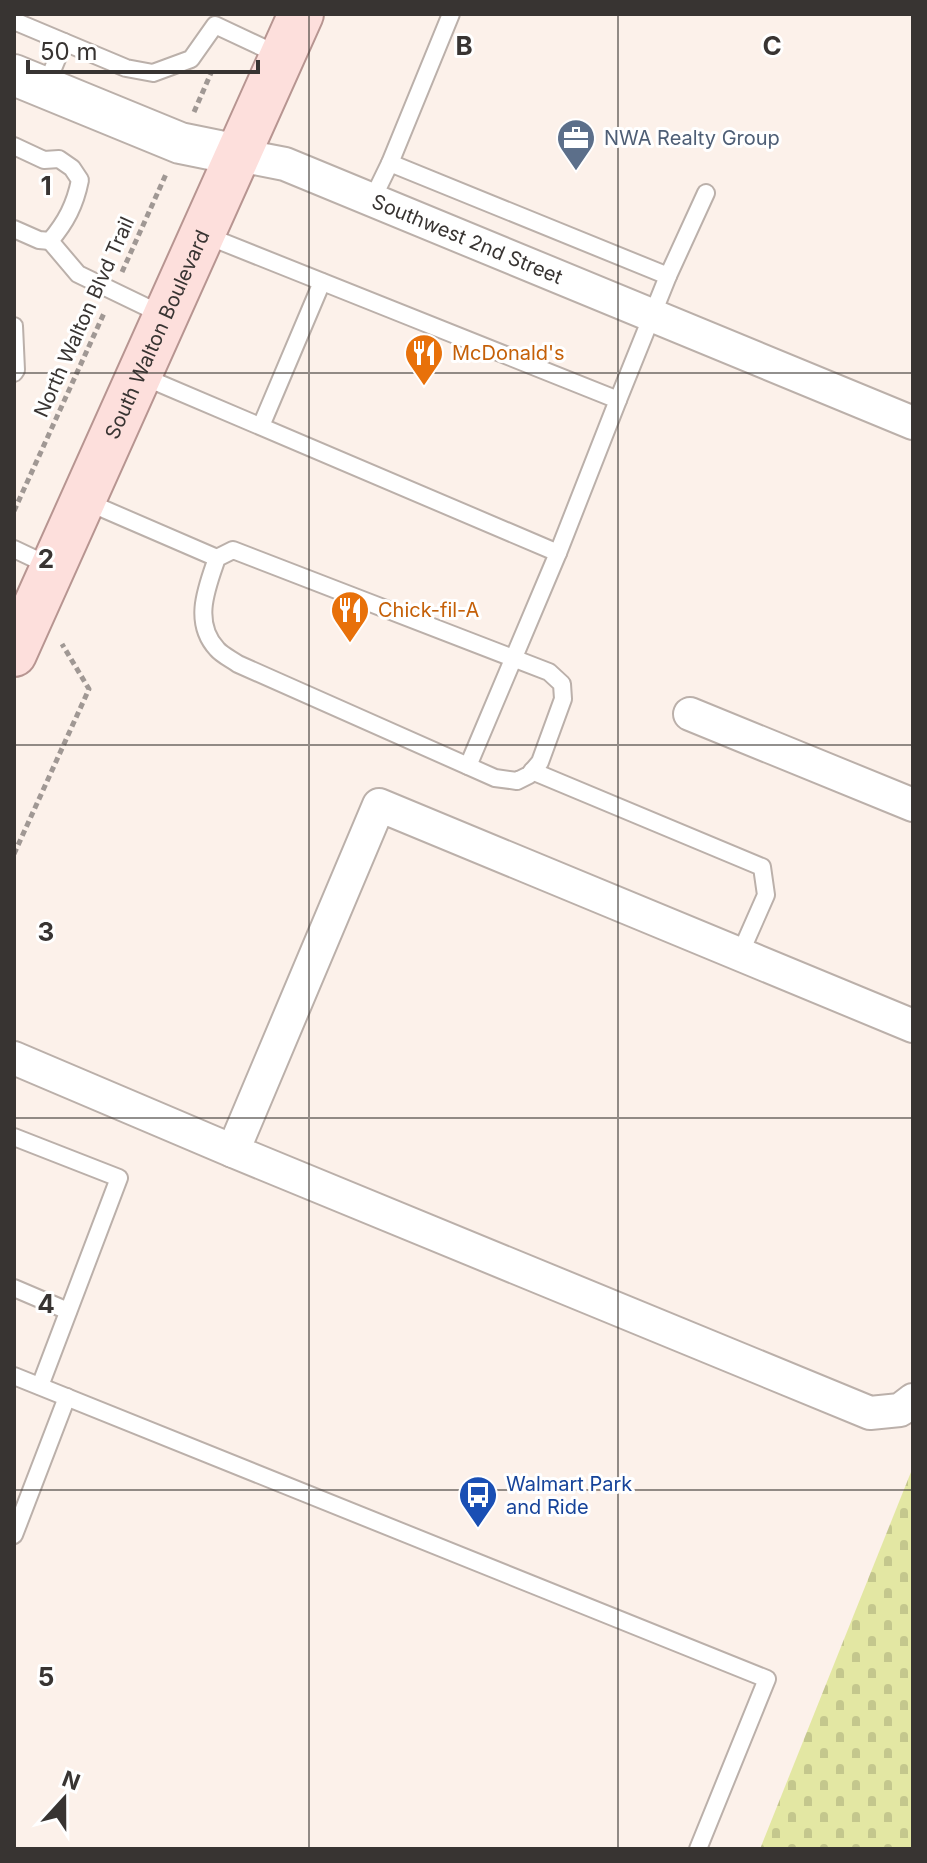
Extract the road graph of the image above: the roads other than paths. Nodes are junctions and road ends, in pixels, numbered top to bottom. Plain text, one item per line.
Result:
1 (301, 14) edge
2 (451, 14) edge
3 (14, 21) edge
4 (64, 42) junction
5 (282, 56) junction
6 (30, 81) edge
7 (14, 146) edge
8 (239, 155) junction
9 (390, 163) junction
10 (706, 193) dead end
11 (372, 200) junction
12 (14, 229) edge
13 (203, 234) junction
14 (50, 241) junction
15 (668, 276) junction
16 (322, 282) junction
17 (652, 315) junction
18 (166, 317) junction
19 (14, 326) edge
20 (14, 373) edge
21 (140, 375) junction
22 (618, 400) junction
23 (913, 423) edge
24 (261, 426) junction
25 (83, 501) junction
26 (14, 549) edge
27 (558, 553) junction
28 (217, 558) junction
29 (54, 567) junction
30 (14, 654) edge
31 (513, 658) junction
32 (690, 714) dead end
33 (468, 766) junction
34 (532, 771) junction
35 (913, 805) edge
36 (740, 954) junction
37 (913, 1026) edge
38 (14, 1058) edge
39 (14, 1137) edge
40 (233, 1151) junction
41 (14, 1288) edge
42 (68, 1311) junction
43 (14, 1376) edge
44 (40, 1386) junction
45 (67, 1397) junction
46 (913, 1400) edge
47 (14, 1535) edge
48 (698, 1849) edge

1 - 5 main road, South Walton Boulevard
2 - 9 lane
3 - 4 lane
4 - 5 lane
4 - 6 lane
5 - 8 main road, South Walton Boulevard
6 - 8 street, Southwest 2nd Street
7 - 14 lane
8 - 11 street, Southwest 2nd Street
8 - 13 main road, South Walton Boulevard
9 - 11 lane
9 - 15 lane
10 - 15 lane
11 - 17 street, Southwest 2nd Street
12 - 14 lane
13 - 16 lane
13 - 18 main road, South Walton Boulevard
14 - 18 lane
15 - 17 lane
16 - 22 lane
16 - 24 lane
17 - 22 lane
17 - 23 street, Southwest 2nd Street
18 - 21 main road, South Walton Boulevard
19 - 20 lane
21 - 24 lane
21 - 25 main road, South Walton Boulevard
22 - 27 lane
24 - 27 lane
25 - 28 lane
25 - 29 main road, South Walton Boulevard
26 - 29 lane
27 - 31 lane
28 - 31 lane
28 - 33 lane
29 - 30 main road, South Walton Boulevard
31 - 33 lane
31 - 34 lane
32 - 35 street
33 - 34 lane
34 - 36 lane
36 - 37 street
36 - 40 street
38 - 40 street
39 - 42 lane
40 - 46 street
41 - 42 lane
42 - 44 lane
43 - 44 lane
44 - 45 lane
45 - 47 lane
45 - 48 lane

